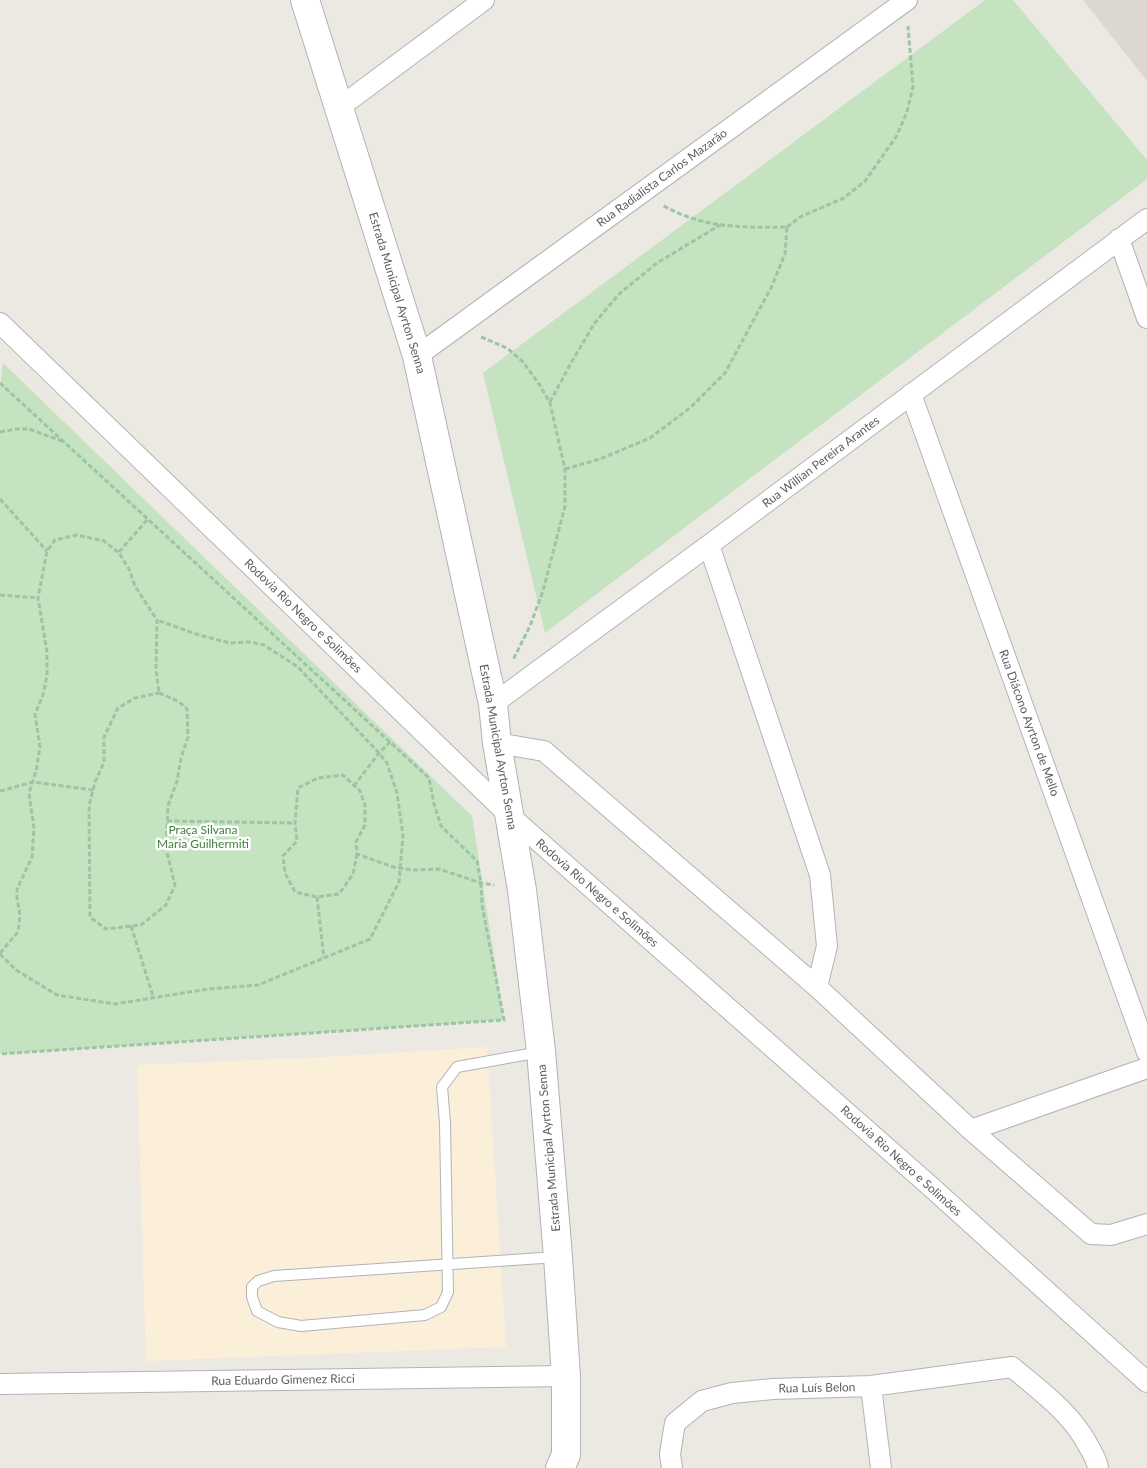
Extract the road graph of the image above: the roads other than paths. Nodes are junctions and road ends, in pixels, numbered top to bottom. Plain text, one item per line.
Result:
1 (305, 0) edge
2 (484, 0) edge
3 (906, 1) edge
4 (340, 107) junction
5 (1147, 219) edge
6 (1119, 238) junction
7 (1147, 318) edge
8 (0, 323) edge
9 (417, 356) junction
10 (911, 394) junction
11 (709, 545) junction
12 (493, 704) junction
13 (497, 743) junction
14 (510, 816) junction
15 (817, 987) junction
16 (541, 1051) junction
17 (1147, 1052) edge
18 (1147, 1068) edge
19 (972, 1130) junction
20 (1147, 1224) edge
21 (558, 1257) junction
22 (448, 1266) junction
23 (566, 1376) junction
24 (1147, 1382) edge
25 (0, 1384) edge
26 (871, 1386) junction
27 (567, 1464) edge
28 (672, 1468) edge
29 (881, 1468) edge
30 (1098, 1468) edge

1 - 4 main road, Estrada Municipal Ayrton Senna
2 - 4 street
3 - 9 street, Rua Radialista Carlos Mazarão
4 - 9 main road, Estrada Municipal Ayrton Senna
5 - 6 street, Rua Willian Pereira Arantes
6 - 7 street
6 - 10 street, Rua Willian Pereira Arantes
8 - 14 street, Rodovia Rio Negro e Solimões
9 - 12 main road, Estrada Municipal Ayrton Senna
10 - 11 street, Rua Willian Pereira Arantes
10 - 17 street, Rua Diácono Ayrton de Mello
11 - 12 street, Rua Willian Pereira Arantes
11 - 15 street
12 - 13 main road, Estrada Municipal Ayrton Senna
13 - 14 main road, Estrada Municipal Ayrton Senna
13 - 15 street
14 - 16 main road, Estrada Municipal Ayrton Senna
14 - 24 street, Rodovia Rio Negro e Solimões
15 - 19 street
16 - 21 main road, Estrada Municipal Ayrton Senna
16 - 22 lane
18 - 19 street
19 - 20 street
21 - 22 lane
21 - 23 main road, Estrada Municipal Ayrton Senna
22 - 22 lane
23 - 25 street, Rua Eduardo Gimenez Ricci
23 - 27 main road, Estrada Municipal Ayrton Senna
26 - 28 street, Rua Luís Belon
26 - 29 street
26 - 30 street, Rua Luís Belon

